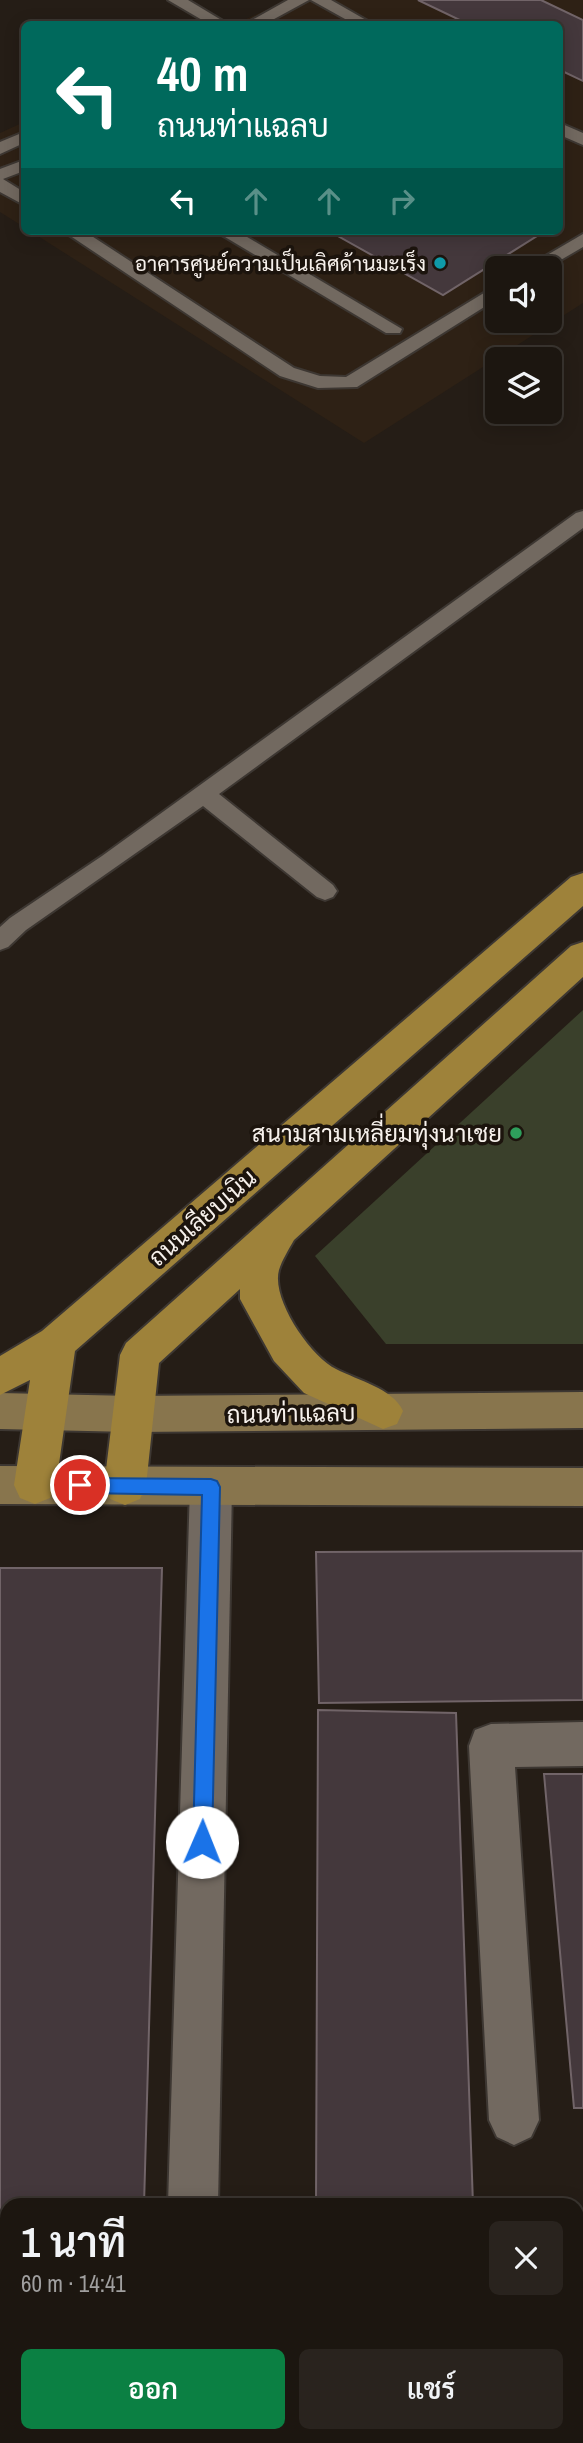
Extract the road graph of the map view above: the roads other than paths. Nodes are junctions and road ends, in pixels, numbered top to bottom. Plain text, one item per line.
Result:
1 (176, 0) edge
2 (301, 0) edge
3 (319, 0) edge
4 (214, 21) edge
5 (259, 21) edge
6 (359, 21) edge
7 (563, 130) edge
8 (21, 138) edge
9 (583, 140) edge
10 (0, 149) edge
11 (21, 166) edge
12 (0, 176) edge
13 (0, 184) edge
14 (21, 198) edge
15 (78, 235) edge
16 (231, 235) edge
17 (583, 239) edge
18 (554, 256) edge
19 (485, 299) edge
20 (393, 329) dead end
21 (583, 518) edge
22 (202, 793) junction
23 (583, 886) edge
24 (325, 891) dead end
25 (0, 941) edge
26 (583, 956) edge
27 (282, 1226) junction
28 (56, 1343) junction
29 (0, 1377) edge
30 (583, 1410) edge
31 (0, 1411) edge
32 (383, 1411) junction
33 (46, 1412) junction
34 (131, 1414) junction
35 (18, 1485) edge
36 (125, 1486) junction
37 (211, 1487) junction
38 (583, 1487) edge
39 (583, 1744) edge
40 (514, 2120) dead end
41 (193, 2198) edge

1 - 4 lane
2 - 5 lane
3 - 6 lane
7 - 9 lane
8 - 10 lane
11 - 12 lane
13 - 14 lane
15 - 19 lane
16 - 20 lane
17 - 18 lane
21 - 22 lane
22 - 24 lane
22 - 25 lane
23 - 28 main road, ถนนเลียบเนิน
26 - 27 main road
27 - 32 main road
27 - 34 main road
28 - 29 main road, ถนนเลียบเนิน
28 - 33 main road
30 - 32 main road, ถนนท่าแฉลบ
31 - 33 main road, ถนนท่าแฉลบ
32 - 34 main road, ถนนท่าแฉลบ
33 - 34 main road, ถนนท่าแฉลบ
33 - 35 main road
34 - 36 main road
35 - 36 main road
36 - 37 main road
37 - 38 main road
37 - 41 street
39 - 40 street

